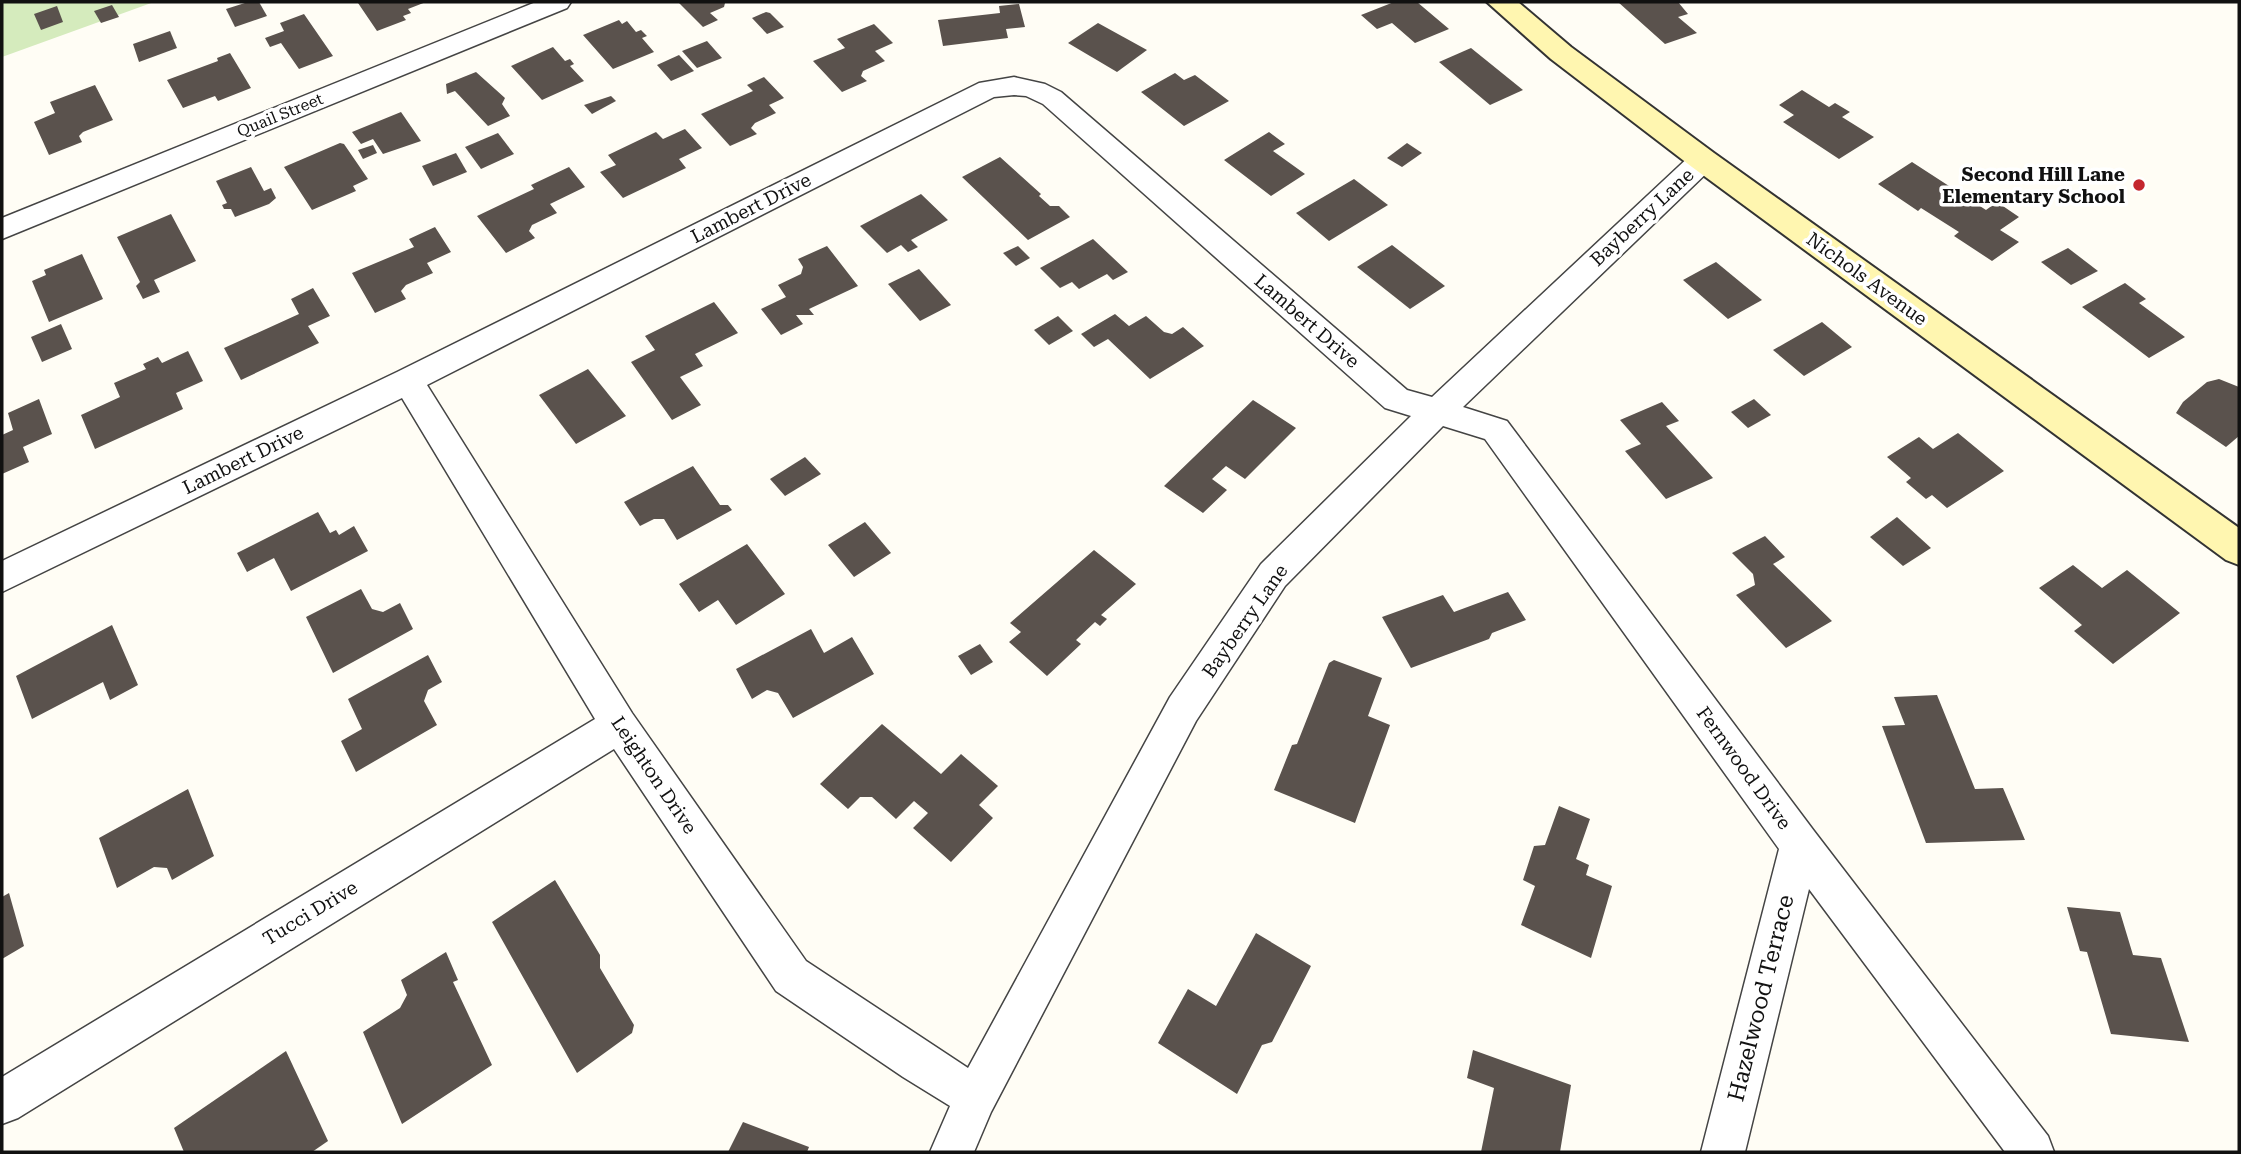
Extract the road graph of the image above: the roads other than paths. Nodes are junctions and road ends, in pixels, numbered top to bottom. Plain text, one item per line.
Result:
1 (558, 2) edge
2 (1501, 2) edge
3 (1703, 160) junction
4 (2, 229) edge
5 (408, 381) junction
6 (1439, 411) junction
7 (2239, 549) edge
8 (2, 577) edge
9 (619, 725) junction
10 (1800, 845) junction
11 (976, 1097) junction
12 (2, 1102) edge
13 (952, 1152) edge
14 (1723, 1152) edge
15 (2032, 1152) edge

1 - 4 street, Quail Street
2 - 3 main road, Nichols Avenue
3 - 6 street, Bayberry Lane
3 - 7 main road, Nichols Avenue
5 - 6 street, Lambert Drive
5 - 8 street, Lambert Drive
5 - 9 street, Leighton Drive
6 - 10 street, Fernwood Drive
6 - 11 street, Bayberry Lane
9 - 11 street, Leighton Drive
9 - 12 street, Tucci Drive
10 - 14 street, Hazelwood Terrace
10 - 15 street, Fernwood Drive
11 - 13 street, Bayberry Lane

